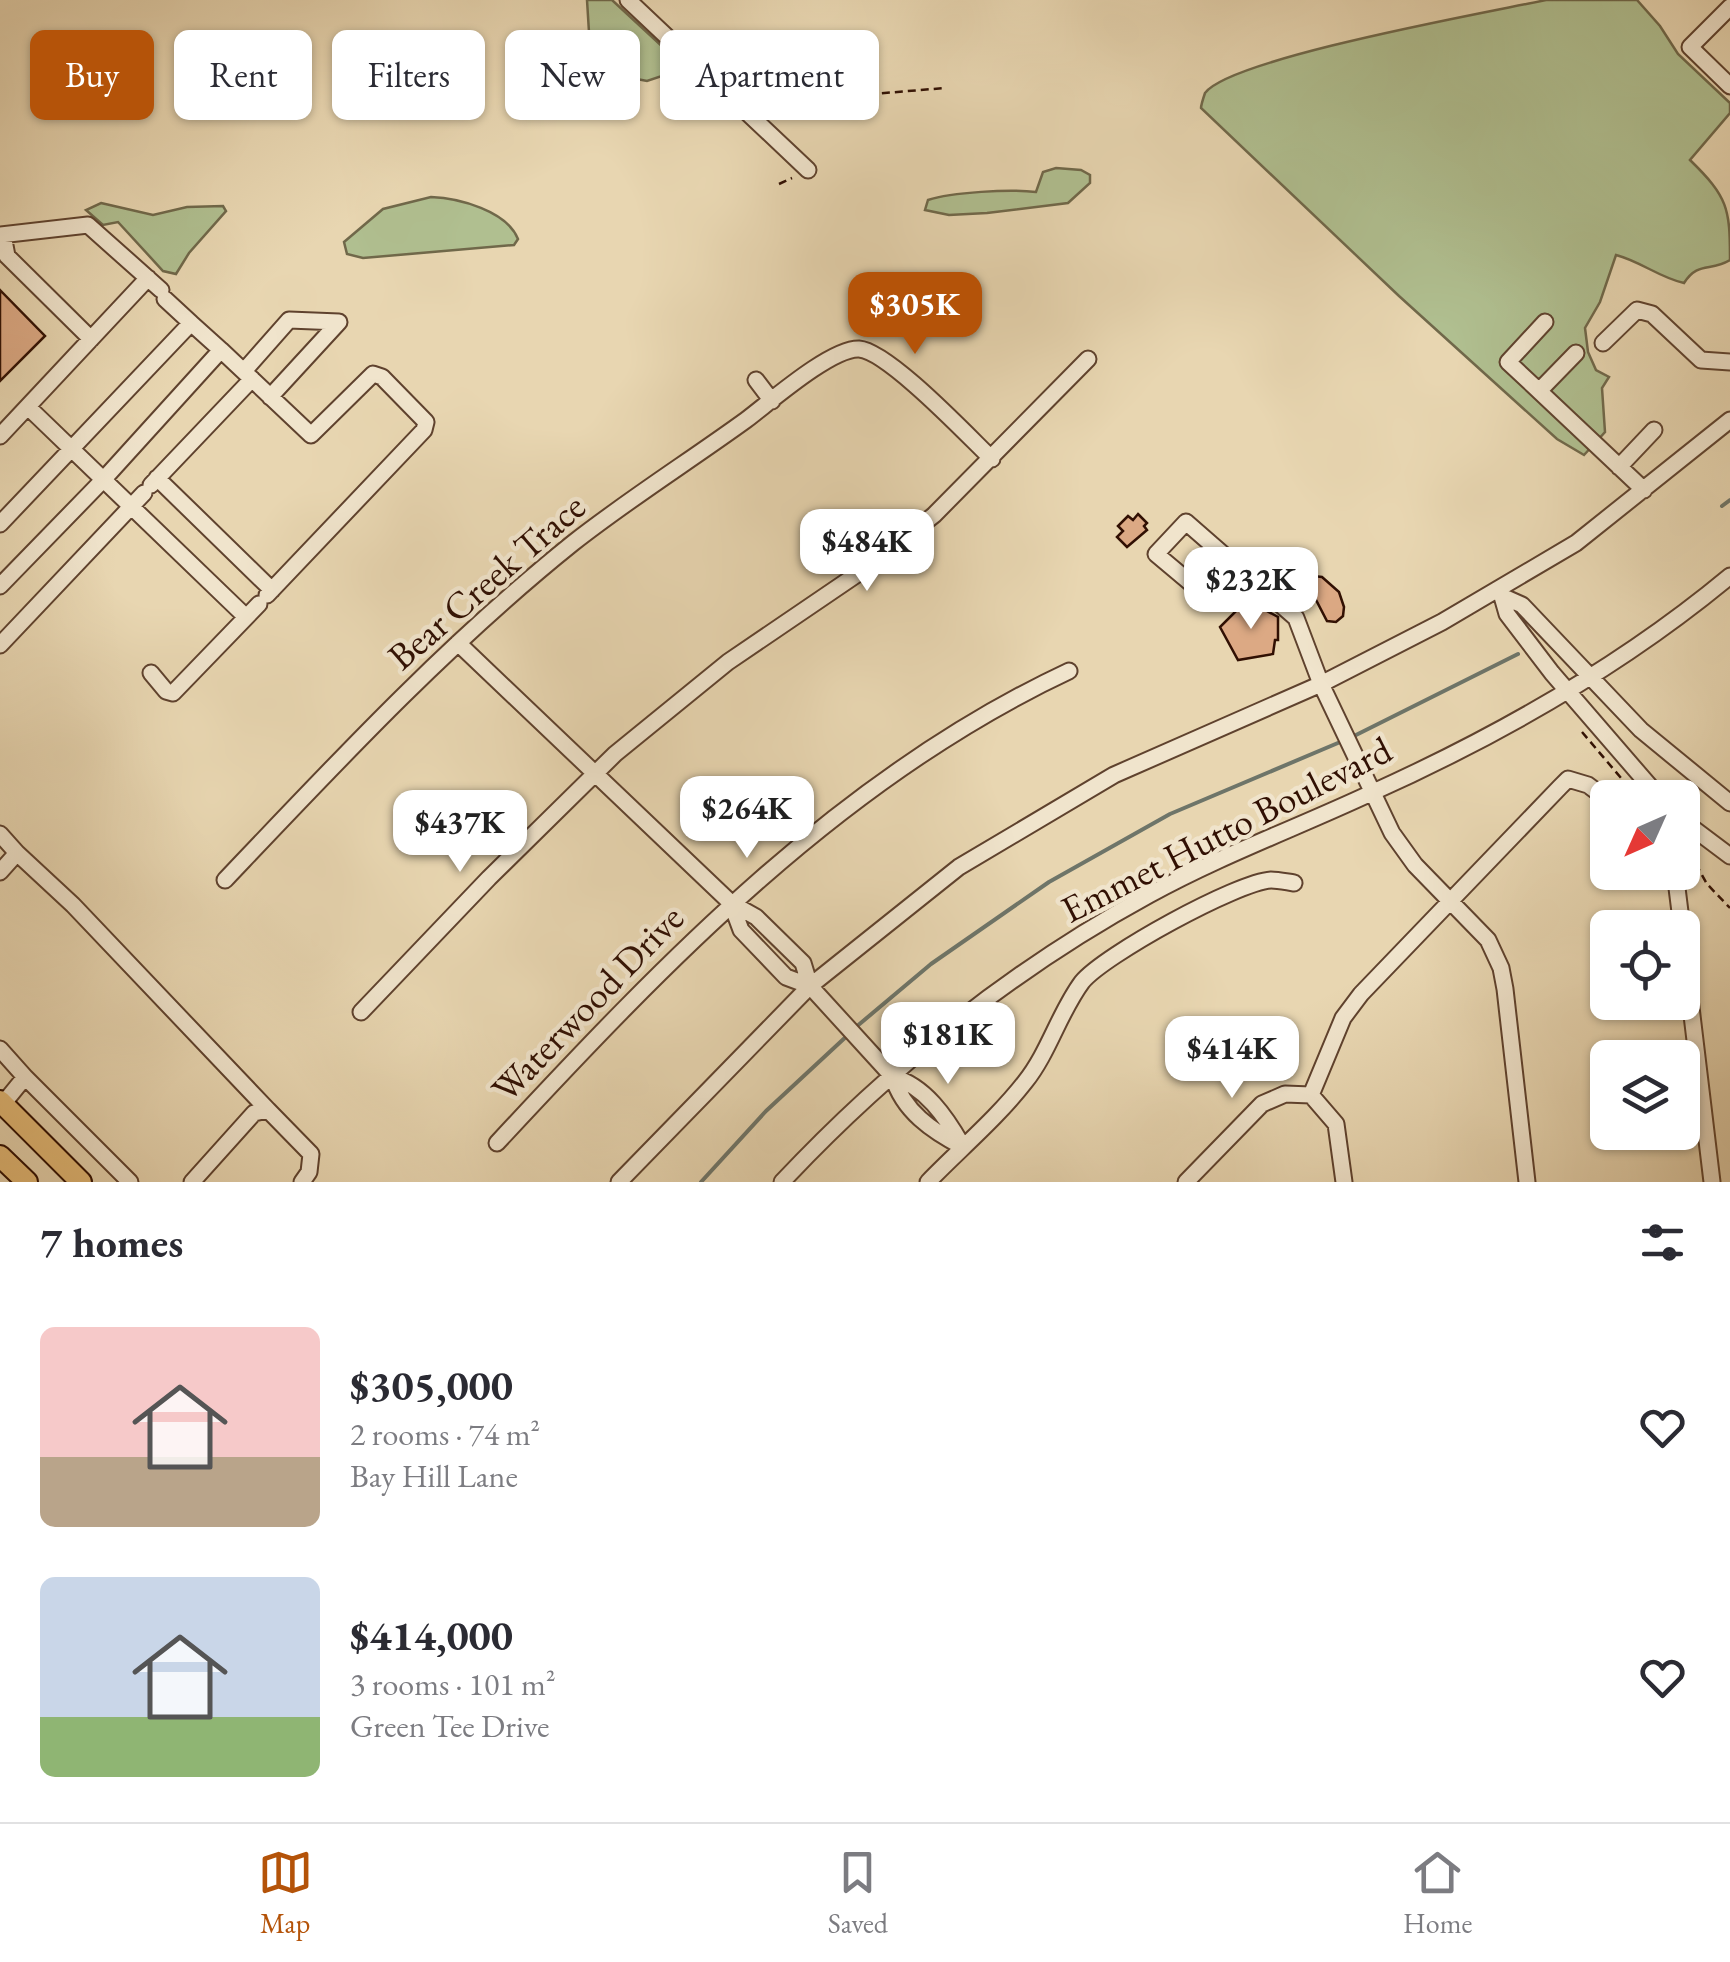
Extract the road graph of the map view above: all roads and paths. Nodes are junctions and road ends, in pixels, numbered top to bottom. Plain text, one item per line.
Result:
1 (628, 0) edge
2 (1730, 7) edge
3 (661, 30) edge
4 (1730, 86) edge
5 (945, 88) dead end
6 (879, 92) edge
7 (757, 120) edge
8 (808, 170) dead end
9 (2, 235) edge
10 (148, 278) junction
11 (1546, 322) dead end
12 (192, 323) junction
13 (91, 339) junction
14 (1602, 342) dead end
15 (221, 350) junction
16 (1576, 353) dead end
17 (1088, 359) dead end
18 (1730, 362) edge
19 (248, 375) junction
20 (756, 380) dead end
21 (1539, 390) junction
22 (270, 397) junction
23 (772, 401) junction
24 (28, 406) junction
25 (1730, 420) edge
26 (1654, 430) dead end
27 (0, 436) edge
28 (71, 451) junction
29 (992, 460) junction
30 (1618, 466) junction
31 (103, 480) junction
32 (151, 486) junction
33 (1644, 490) junction
34 (131, 506) junction
35 (0, 524) edge
36 (1730, 576) edge
37 (1248, 578) junction
38 (0, 586) edge
39 (1501, 593) junction
40 (266, 596) junction
41 (246, 617) junction
42 (458, 643) junction
43 (0, 645) edge
44 (1069, 671) dead end
45 (151, 673) dead end
46 (1590, 675) junction
47 (1321, 684) junction
48 (1566, 690) junction
49 (1580, 728) dead end
50 (595, 773) junction
51 (1623, 780) edge
52 (1644, 780) edge
53 (1590, 786) edge
54 (1372, 793) junction
55 (1730, 802) edge
56 (0, 834) edge
57 (1700, 834) edge
58 (18, 852) junction
59 (1730, 856) edge
60 (0, 872) edge
61 (1700, 872) edge
62 (225, 880) dead end
63 (1294, 883) dead end
64 (1450, 900) junction
65 (730, 903) junction
66 (1730, 908) edge
67 (810, 986) junction
68 (362, 1012) dead end
69 (1693, 1020) edge
70 (0, 1049) edge
71 (25, 1077) junction
72 (892, 1077) junction
73 (1311, 1096) junction
74 (1, 1104) edge
75 (268, 1110) junction
76 (497, 1142) dead end
77 (962, 1147) junction
78 (0, 1156) edge
79 (26, 1182) edge
80 (82, 1182) edge
81 (130, 1182) edge
82 (192, 1182) edge
83 (302, 1182) edge
84 (619, 1182) edge
85 (782, 1182) edge
86 (928, 1182) edge
87 (1186, 1182) edge
88 (1344, 1182) edge
89 (1527, 1182) edge
90 (1712, 1182) edge

1 - 3 street
2 - 4 street
5 - 6 path
7 - 8 street
9 - 10 street
9 - 13 street
10 - 12 street
10 - 13 street
11 - 21 street
12 - 15 street
12 - 28 street
13 - 24 street
14 - 18 street
15 - 19 street
15 - 31 street
16 - 21 street
17 - 29 street
19 - 22 street
19 - 22 street
19 - 32 street
20 - 23 street
21 - 30 street
22 - 40 street
23 - 29 street, Bear Creek Trace
23 - 42 street, Bear Creek Trace
24 - 27 street
24 - 28 street
25 - 33 street
26 - 30 street
28 - 31 street
28 - 35 street
29 - 50 street
30 - 33 street
31 - 34 street
31 - 38 street
32 - 34 street
32 - 40 street
33 - 39 street
34 - 41 street
34 - 43 street
36 - 46 street, Emmet Hutto Boulevard
37 - 37 street
37 - 47 street
39 - 46 street
39 - 47 street
39 - 48 street
40 - 41 street
41 - 45 street
42 - 50 street
42 - 62 street, Bear Creek Trace
44 - 65 street, Waterwood Drive
46 - 48 street, Emmet Hutto Boulevard
46 - 55 street
47 - 54 street
47 - 67 street
48 - 52 street
48 - 54 street, Emmet Hutto Boulevard
49 - 51 path
50 - 65 street
50 - 68 street
53 - 64 street
54 - 64 street
54 - 72 street, Emmet Hutto Boulevard
56 - 58 street
57 - 59 street
58 - 60 street
58 - 75 street
61 - 66 path
63 - 77 street
64 - 73 street
64 - 89 street
65 - 67 street
65 - 76 street, Waterwood Drive
67 - 72 street
67 - 84 street
69 - 90 street
70 - 71 street
71 - 74 street
71 - 81 street
72 - 77 street
72 - 85 street, Emmet Hutto Boulevard
73 - 87 street
73 - 88 street
74 - 80 main road
75 - 82 street
75 - 83 street
77 - 86 street
78 - 79 main road

